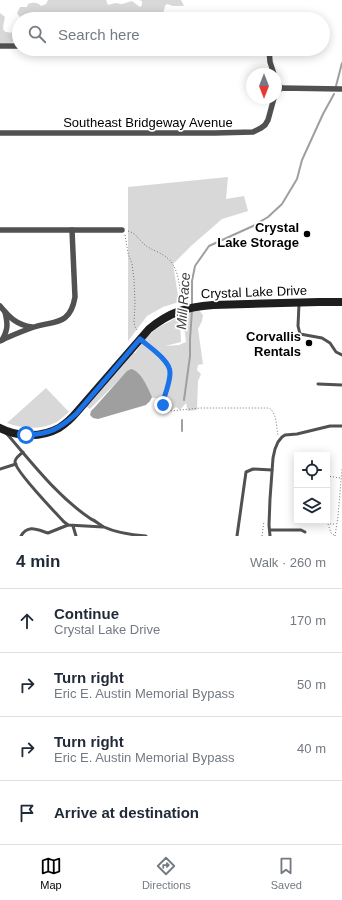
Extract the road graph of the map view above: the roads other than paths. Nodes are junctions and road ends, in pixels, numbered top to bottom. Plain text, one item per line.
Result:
1 (0, 46) edge
2 (12, 46) edge
3 (270, 56) edge
4 (272, 68) edge
5 (282, 88) edge
6 (342, 89) edge
7 (272, 104) edge
8 (0, 133) edge
9 (0, 230) edge
10 (72, 230) junction
11 (122, 230) road end
12 (342, 302) edge
13 (299, 303) junction
14 (0, 306) edge
15 (5, 312) junction
16 (33, 327) junction
17 (1, 341) edge
18 (342, 355) edge
19 (318, 384) dead end
20 (342, 384) edge
21 (342, 426) edge
22 (2, 428) edge
23 (23, 452) junction
24 (16, 464) junction
25 (0, 469) edge
26 (272, 470) junction
27 (68, 525) junction
28 (73, 526) junction
29 (105, 527) junction
30 (270, 530) junction
31 (305, 532) dead end
32 (47, 535) edge
33 (21, 536) edge
34 (76, 536) edge
35 (146, 536) edge
36 (237, 536) edge
37 (270, 536) edge

1 - 2 street
3 - 4 street
5 - 6 street
7 - 8 street, Southeast Bridgeway Avenue
9 - 10 street
10 - 11 street
10 - 16 street
12 - 13 street, Crystal Lake Drive
13 - 18 lane
13 - 22 street, Crystal Lake Drive
14 - 15 street
15 - 16 street
15 - 17 street
16 - 17 street
19 - 20 lane
21 - 26 lane
22 - 23 lane
23 - 24 lane
23 - 29 lane
24 - 25 lane
24 - 27 lane
26 - 30 lane
26 - 36 lane
27 - 28 lane
27 - 32 lane
28 - 29 lane
28 - 34 lane
29 - 35 lane
30 - 31 lane
30 - 37 lane
32 - 33 lane

